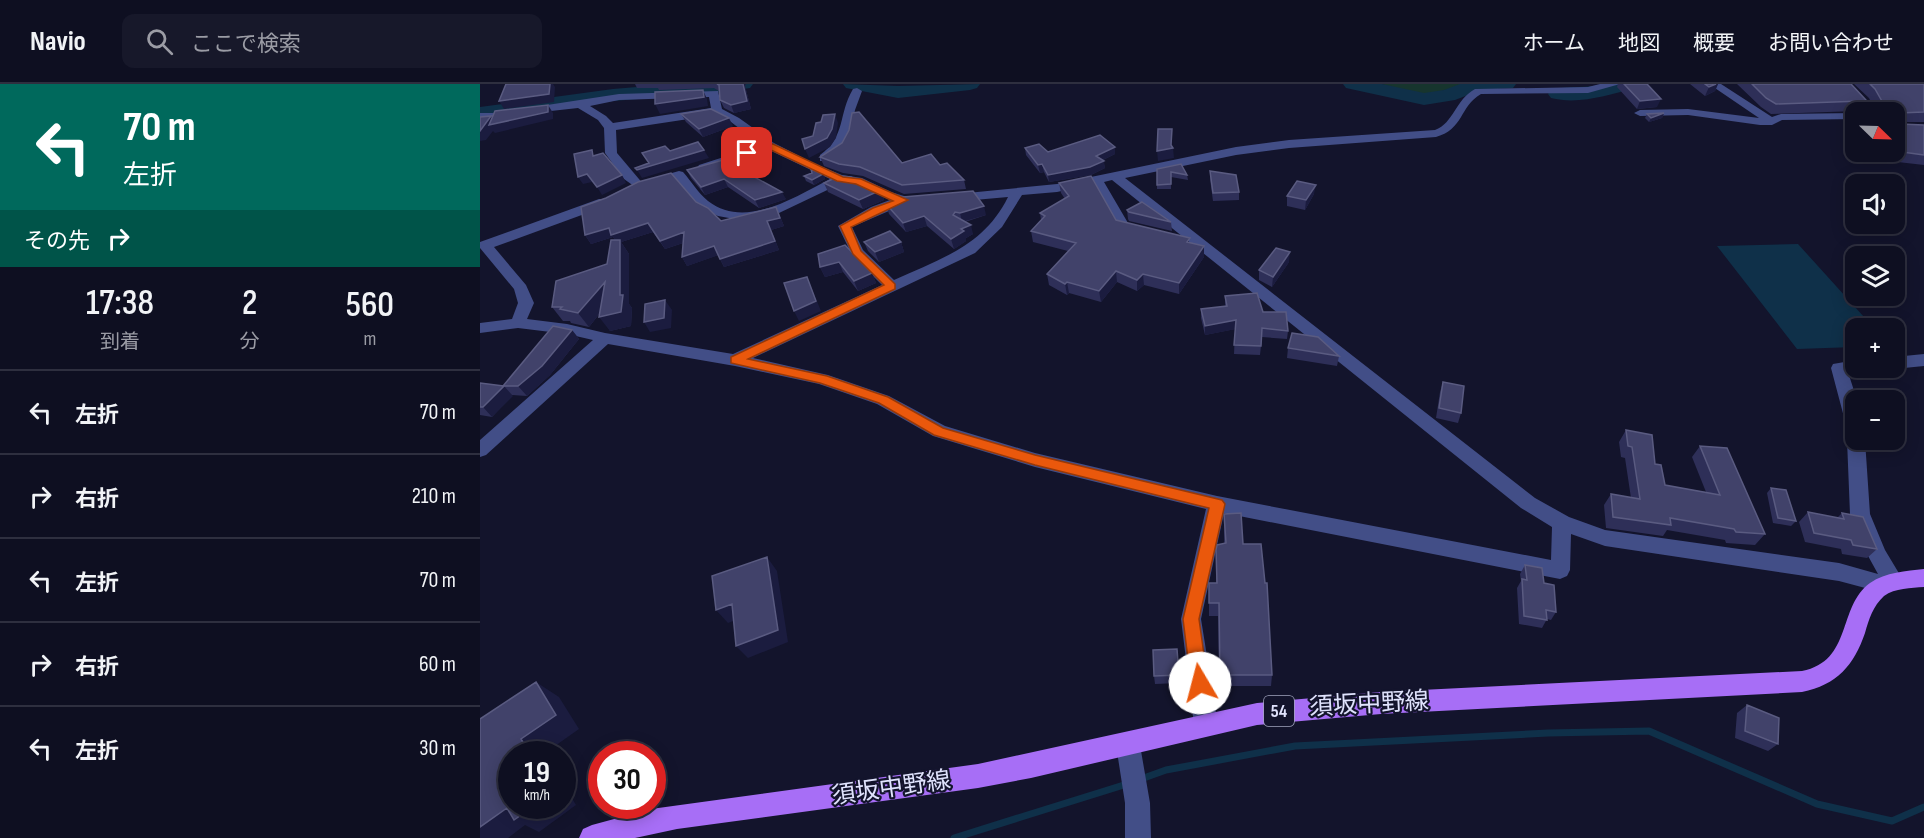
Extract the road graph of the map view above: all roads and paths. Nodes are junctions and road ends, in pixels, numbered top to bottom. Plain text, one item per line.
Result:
1 (1616, 84) edge
2 (1714, 84) edge
3 (857, 90) dead end
4 (580, 104) junction
5 (717, 111) junction
6 (1640, 113) dead end
7 (480, 116) edge
8 (1845, 116) edge
9 (1772, 122) junction
10 (610, 127) junction
11 (770, 146) junction
12 (809, 166) junction
13 (680, 175) junction
14 (1116, 177) junction
15 (840, 179) junction
16 (1097, 180) junction
17 (638, 185) junction
18 (1017, 192) junction
19 (903, 200) junction
20 (1149, 232) edge
21 (1168, 237) edge
22 (1205, 247) junction
23 (891, 286) junction
24 (518, 323) junction
25 (480, 328) edge
26 (605, 338) junction
27 (735, 360) junction
28 (1924, 360) edge
29 (1905, 362) edge
30 (1845, 367) edge
31 (1845, 390) edge
32 (480, 450) edge
33 (1857, 450) edge
34 (1217, 504) junction
35 (1562, 523) junction
36 (1924, 578) edge
37 (1888, 582) junction
38 (1206, 725) junction
39 (1130, 755) junction
40 (592, 838) edge
41 (1138, 838) edge

1 - 14 street
2 - 9 street
3 - 12 street
4 - 5 street
4 - 7 street
4 - 10 street
5 - 10 street
5 - 11 street
6 - 9 street
8 - 9 street
10 - 17 street
11 - 12 street
11 - 13 street
12 - 15 street
13 - 15 street
13 - 17 street
14 - 16 street
14 - 22 street
15 - 19 street
16 - 18 street
16 - 20 street
17 - 24 street
18 - 19 street
18 - 23 street
19 - 23 street
21 - 22 street
22 - 35 street
23 - 27 street
24 - 25 street
24 - 26 street
26 - 27 street
26 - 32 street
27 - 34 street
28 - 29 street
30 - 31 street
33 - 37 street
34 - 35 street
34 - 38 street
35 - 37 street
36 - 37 main road
37 - 38 main road, 須坂中野線 / 54
38 - 39 main road, 須坂中野線 / 54
39 - 40 main road, 須坂中野線 / 54
39 - 41 street

